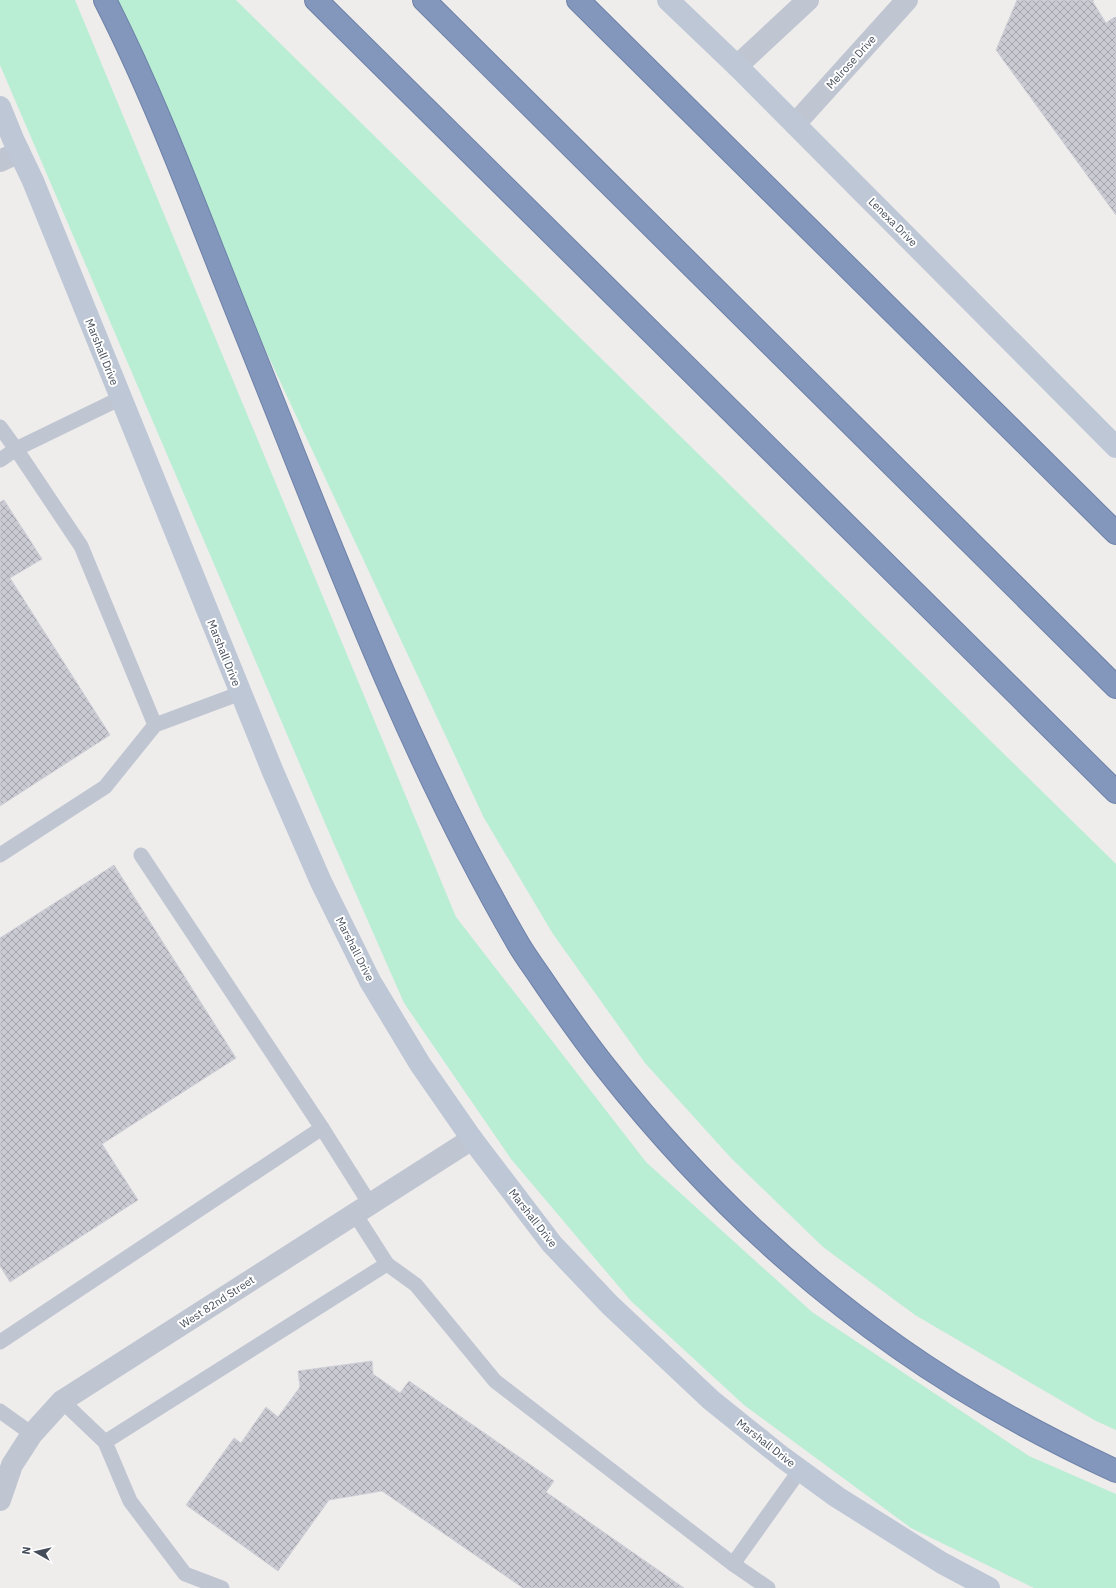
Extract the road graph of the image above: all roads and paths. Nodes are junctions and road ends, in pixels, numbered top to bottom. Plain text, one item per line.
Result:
1 (105, 0) edge
2 (316, 0) edge
3 (424, 0) edge
4 (578, 0) edge
5 (668, 0) edge
6 (808, 0) edge
7 (907, 0) edge
8 (737, 66) junction
9 (0, 107) edge
10 (795, 124) junction
11 (9, 156) edge
12 (121, 398) junction
13 (0, 427) edge
14 (1116, 447) edge
15 (16, 449) junction
16 (0, 460) edge
17 (1116, 533) edge
18 (1116, 687) edge
19 (241, 693) junction
20 (155, 725) junction
21 (1116, 792) edge
22 (0, 855) edge
23 (141, 855) dead end
24 (322, 1128) junction
25 (472, 1139) junction
26 (362, 1209) junction
27 (387, 1264) junction
28 (0, 1342) edge
29 (62, 1401) junction
30 (0, 1411) edge
31 (32, 1434) junction
32 (105, 1442) junction
33 (800, 1470) junction
34 (1116, 1472) edge
35 (0, 1500) edge
36 (733, 1564) junction
37 (222, 1588) edge
38 (768, 1588) edge
39 (988, 1588) edge

1 - 34 highway
2 - 21 highway
3 - 18 highway
4 - 17 highway
5 - 8 street, Lenexa Drive
6 - 8 street
7 - 10 street, Melrose Drive
8 - 10 street, Lenexa Drive
9 - 11 street, Marshall Drive
10 - 14 street, Lenexa Drive
11 - 12 street, Marshall Drive
12 - 15 lane
12 - 19 street, Marshall Drive
13 - 15 lane
15 - 16 lane
15 - 20 lane
19 - 20 lane
19 - 25 street, Marshall Drive
20 - 22 lane
23 - 24 lane
24 - 26 lane
24 - 28 lane
25 - 26 street, West 82nd Street
25 - 33 street, Marshall Drive
26 - 27 lane
26 - 29 street, West 82nd Street
27 - 32 lane
27 - 36 lane
29 - 31 street, West 82nd Street
29 - 32 lane
30 - 31 lane
31 - 35 street, West 82nd Street
32 - 37 lane
33 - 36 lane
33 - 39 street, Marshall Drive
36 - 38 lane

